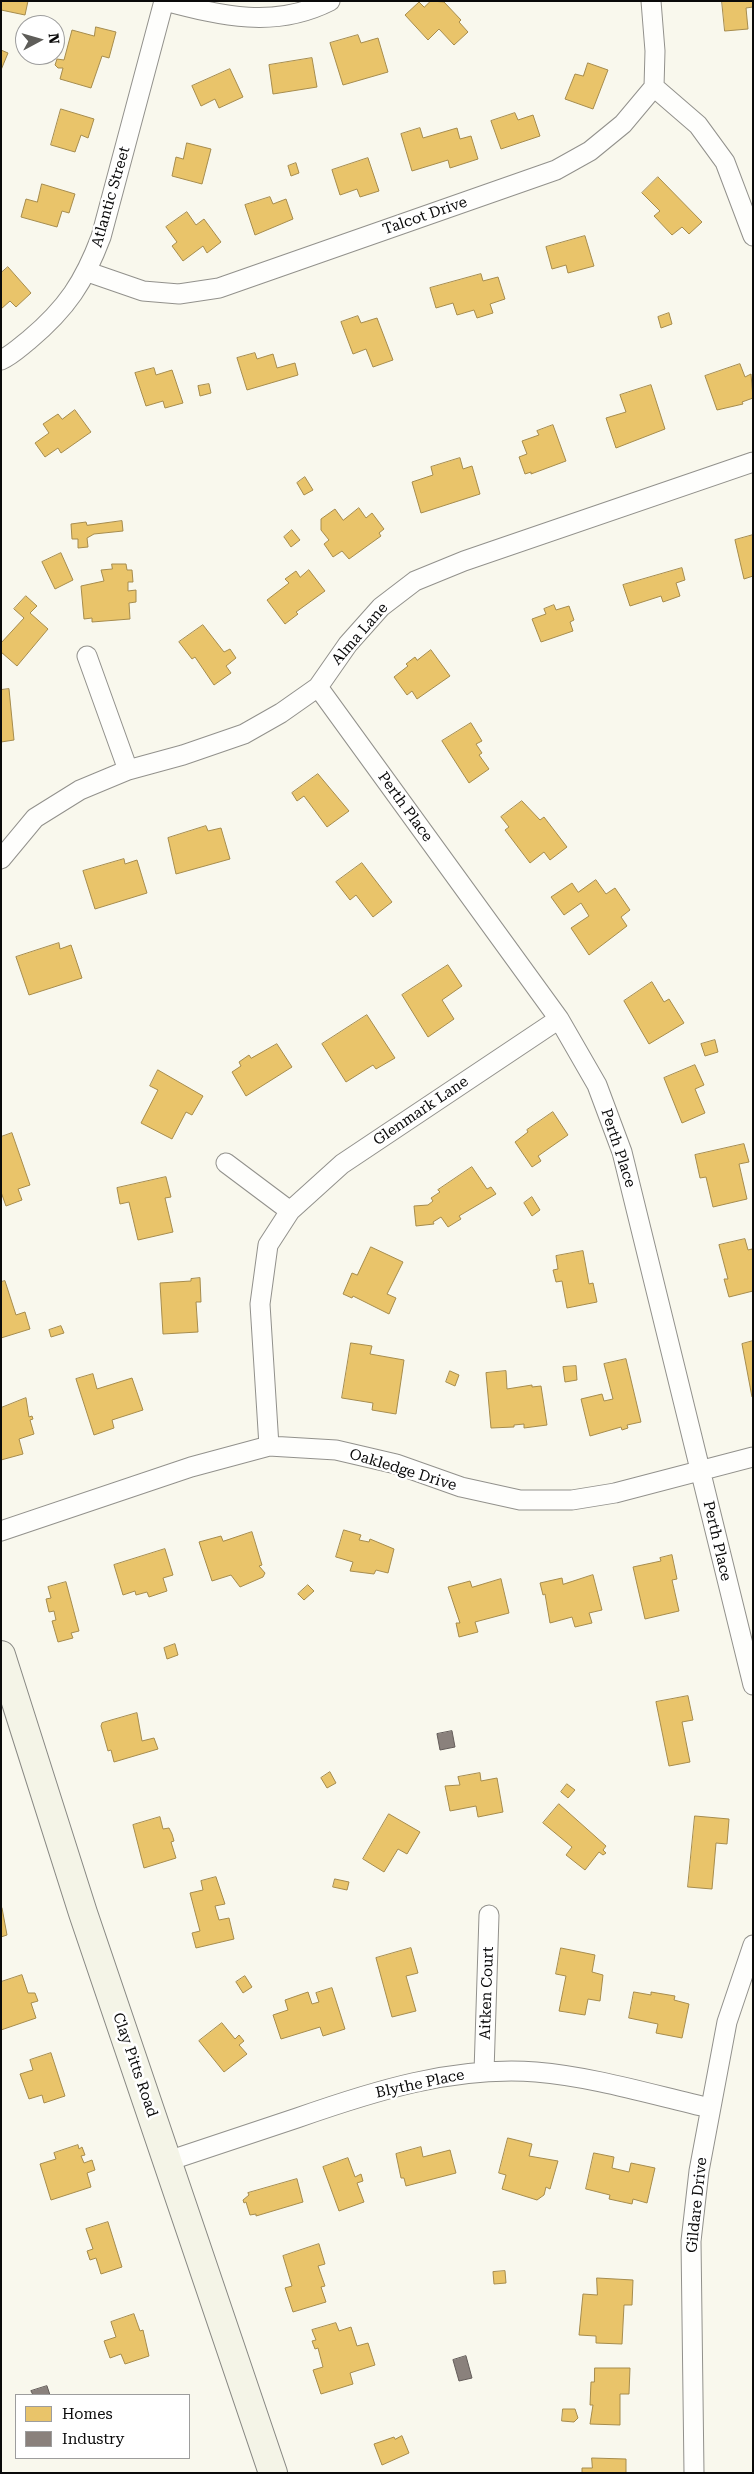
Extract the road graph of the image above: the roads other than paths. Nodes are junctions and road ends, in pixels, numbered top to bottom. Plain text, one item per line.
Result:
1 (164, 1) edge
2 (330, 1) edge
3 (652, 1) edge
4 (654, 87) junction
5 (753, 236) edge
6 (88, 272) junction
7 (1, 360) edge
8 (753, 462) edge
9 (87, 656) dead end
10 (318, 687) junction
11 (128, 770) junction
12 (1, 859) edge
13 (559, 1019) junction
14 (226, 1163) dead end
15 (290, 1211) junction
16 (269, 1446) junction
17 (753, 1457) edge
18 (700, 1470) junction
19 (1, 1531) edge
20 (1, 1655) edge
21 (753, 1686) edge
22 (489, 1916) dead end
23 (753, 1945) edge
24 (484, 2072) junction
25 (710, 2108) junction
26 (168, 2161) junction
27 (273, 2473) edge
28 (694, 2473) edge

1 - 2 street
1 - 6 street, Atlantic Street
3 - 4 street
4 - 5 street
4 - 6 street, Talcot Drive
6 - 7 street, Atlantic Street
8 - 10 street, Alma Lane
9 - 11 street
10 - 11 street, Alma Lane
10 - 13 street, Perth Place
11 - 12 street, Alma Lane
13 - 15 street, Glenmark Lane
13 - 18 street, Perth Place
14 - 15 street
15 - 16 street, Glenmark Lane
16 - 18 street, Oakledge Drive
16 - 19 street, Oakledge Drive
17 - 18 street, Oakledge Drive
18 - 21 street, Perth Place
20 - 26 street, Clay Pitts Road
22 - 24 street, Aitken Court
23 - 25 street, Gildare Drive
24 - 25 street, Blythe Place
24 - 26 street, Blythe Place
25 - 28 street, Gildare Drive
26 - 27 street, Clay Pitts Road

